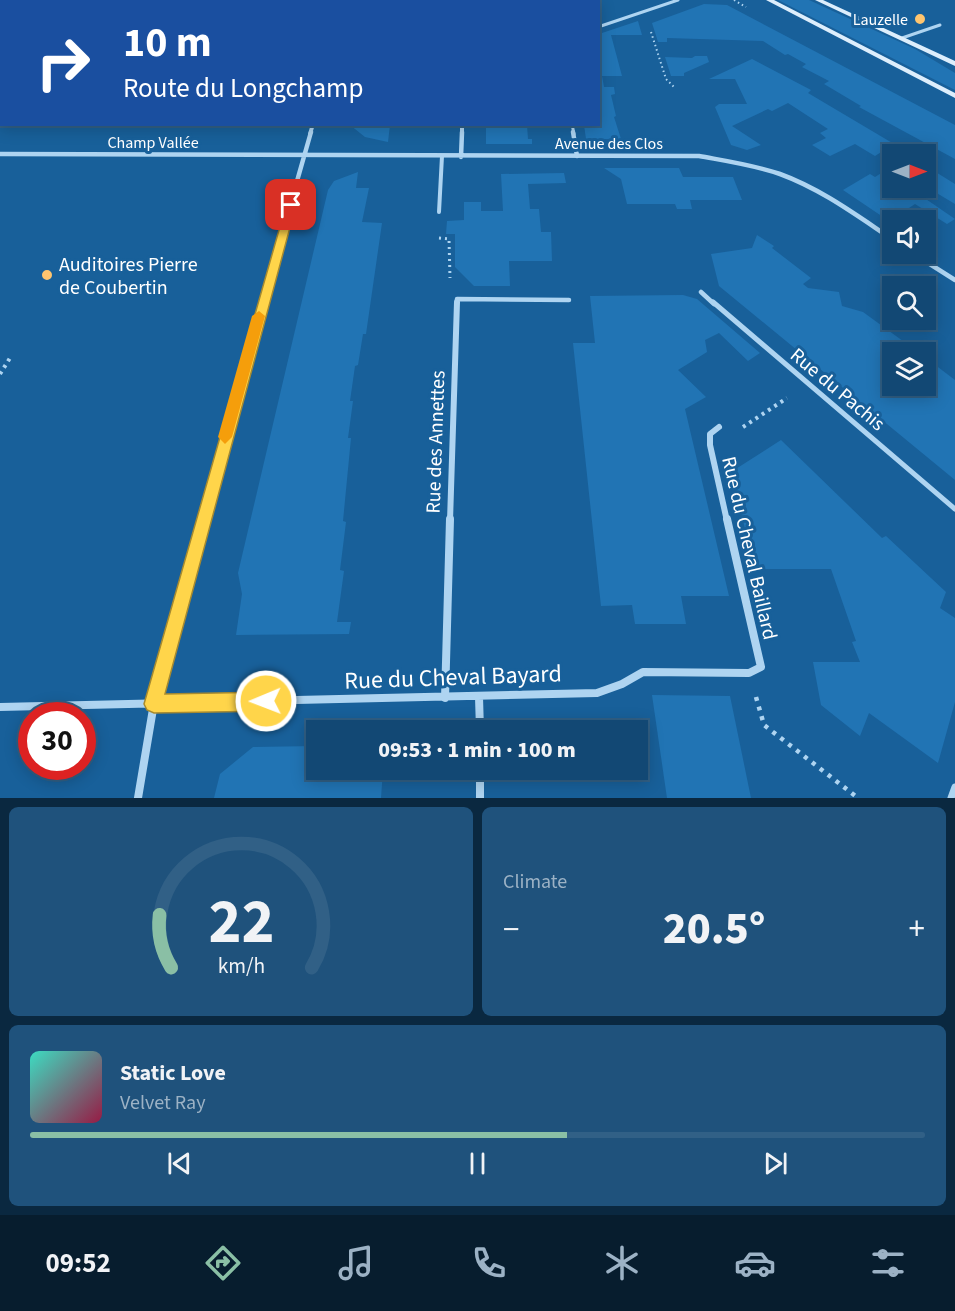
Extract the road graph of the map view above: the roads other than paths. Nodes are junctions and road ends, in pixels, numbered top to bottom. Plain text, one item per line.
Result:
1 (678, 0) edge
2 (769, 0) edge
3 (818, 0) edge
4 (940, 25) dead end
5 (600, 26) edge
6 (902, 38) junction
7 (955, 64) edge
8 (955, 96) edge
9 (313, 126) edge
10 (462, 126) edge
11 (572, 126) edge
12 (0, 154) edge
13 (306, 155) junction
14 (442, 156) junction
15 (577, 156) junction
16 (461, 157) junction
17 (439, 212) road end
18 (882, 233) edge
19 (930, 264) edge
20 (955, 280) edge
21 (701, 292) dead end
22 (570, 300) dead end
23 (719, 427) road end
24 (955, 509) edge
25 (749, 673) joint
26 (479, 697) junction
27 (445, 698) junction
28 (154, 704) junction
29 (0, 707) edge
30 (480, 720) edge
31 (480, 780) edge
32 (955, 787) edge
33 (138, 798) edge
34 (480, 798) edge
35 (951, 798) edge

1 - 5 street
2 - 8 main road
3 - 6 main road
4 - 6 lane
6 - 7 main road
9 - 13 street
10 - 16 street
11 - 15 street
12 - 13 street, Champ Vallée
13 - 14 street, Avenue des Clos
13 - 28 street
14 - 16 street, Avenue des Clos
14 - 17 lane
15 - 16 street, Avenue des Clos
15 - 18 street, Avenue des Clos
19 - 20 street
21 - 24 street, Rue du Pachis
22 - 27 street, Rue des Annettes
23 - 25 street, Rue du Cheval Baillard
25 - 26 street, Rue du Cheval Bayard
26 - 27 street, Rue du Cheval Bayard
26 - 30 street
27 - 28 street, Rue du Cheval Bayard
28 - 29 street, Rue du Cheval Bayard
28 - 33 street
31 - 34 street
32 - 35 street

